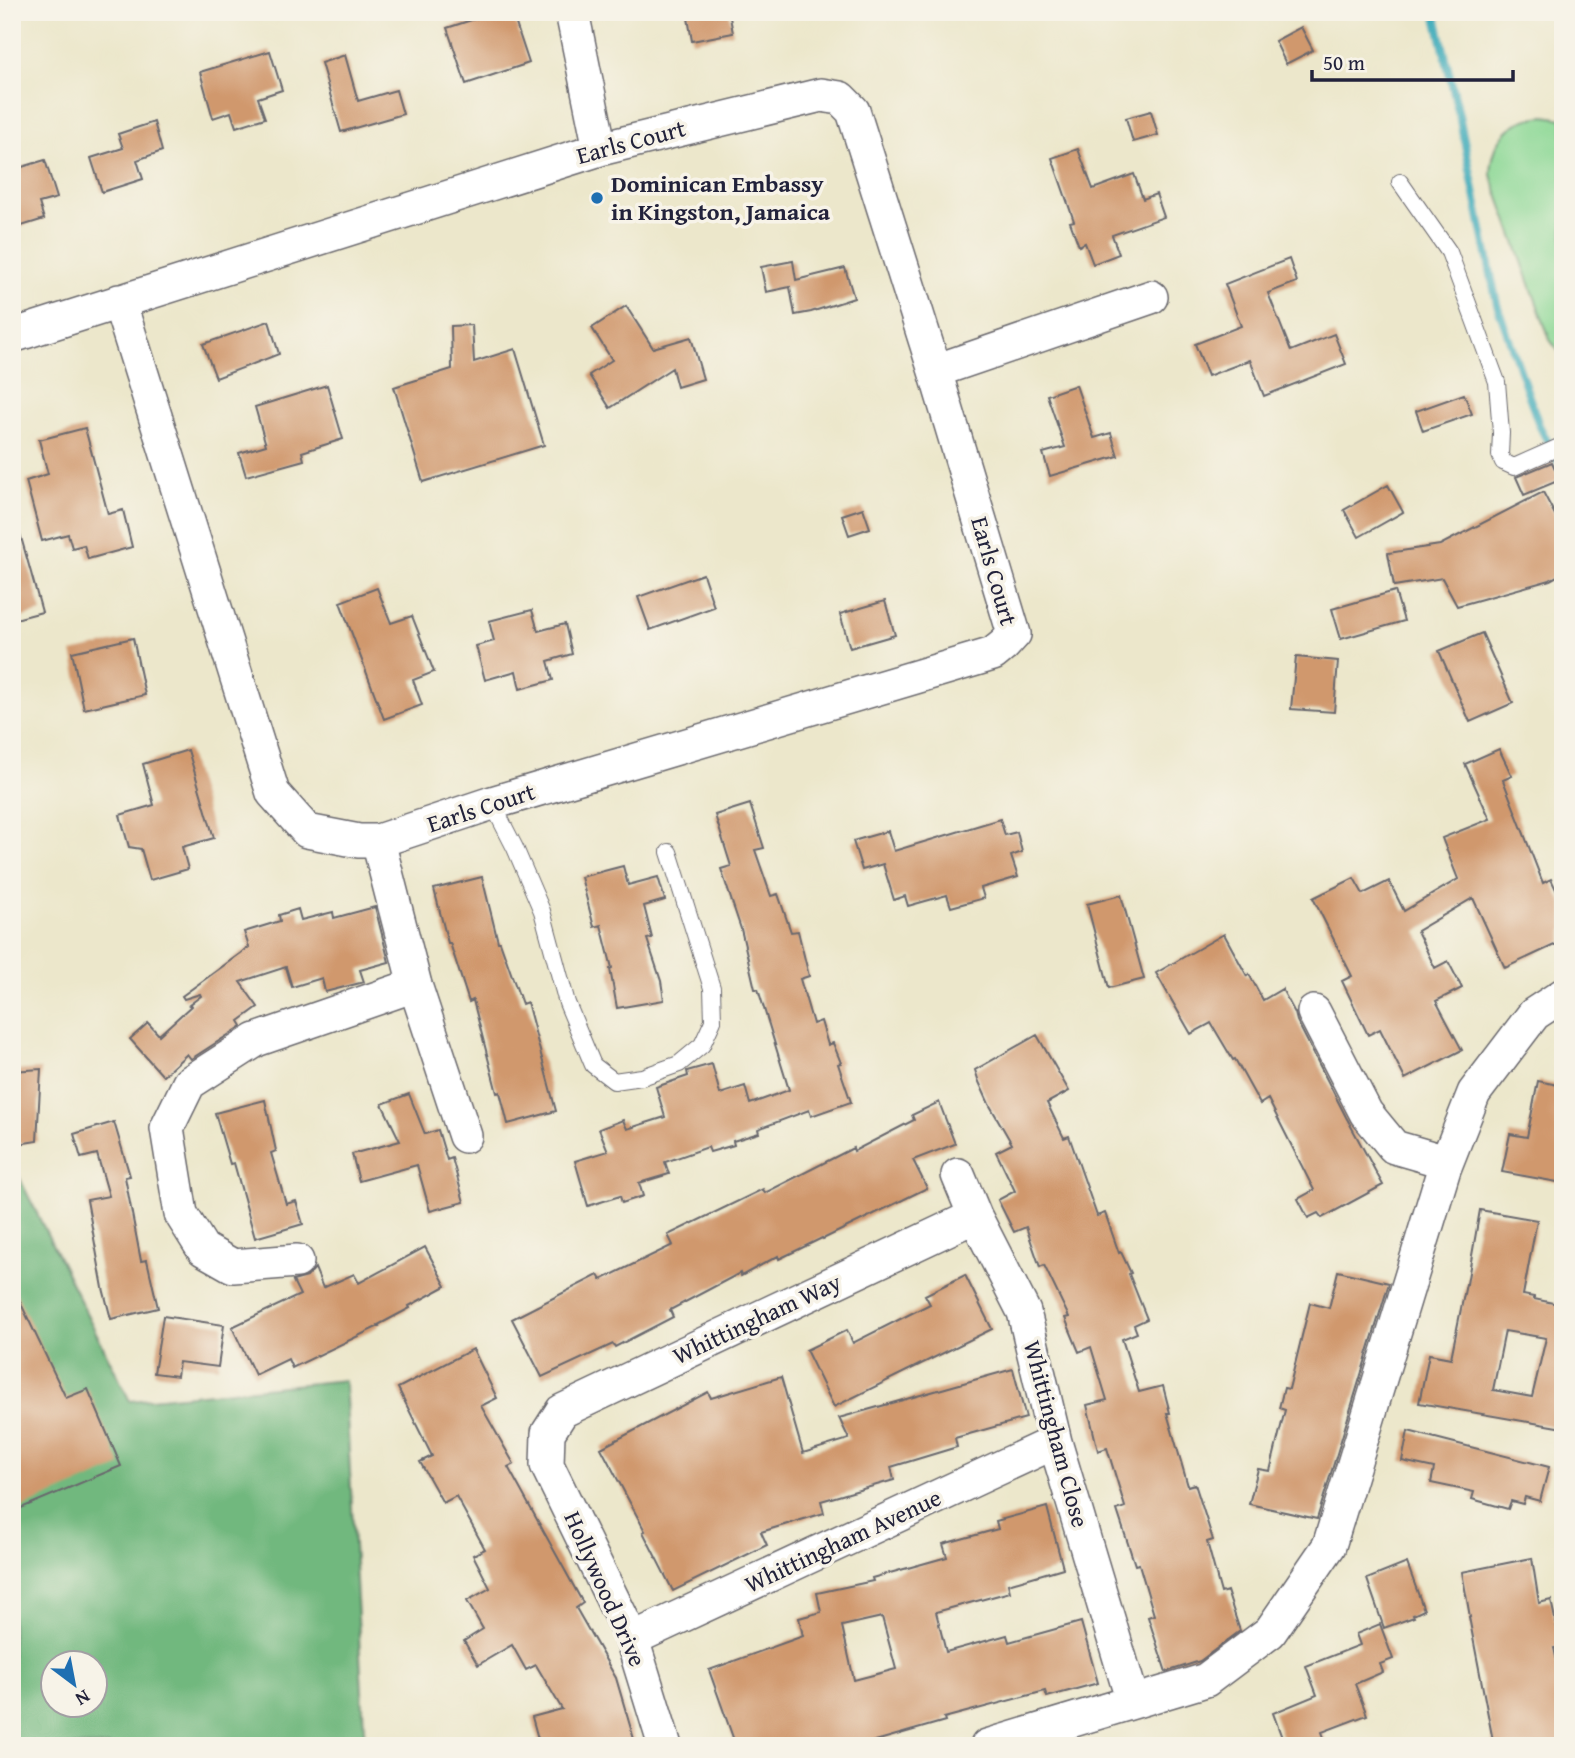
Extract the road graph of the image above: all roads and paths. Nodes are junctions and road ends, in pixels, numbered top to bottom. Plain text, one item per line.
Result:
1 (572, 12) edge
2 (600, 149) junction
3 (1400, 182) dead end
4 (1151, 297) dead end
5 (119, 301) junction
6 (12, 336) edge
7 (935, 371) junction
8 (1561, 447) edge
9 (492, 803) junction
10 (378, 841) junction
11 (669, 852) dead end
12 (415, 985) junction
13 (1563, 995) edge
14 (1314, 1012) dead end
15 (465, 1136) dead end
16 (1446, 1162) junction
17 (958, 1175) dead end
18 (975, 1216) junction
19 (297, 1261) dead end
20 (548, 1433) joint
21 (1055, 1442) junction
22 (632, 1639) junction
23 (1133, 1702) junction
24 (665, 1746) edge
25 (987, 1746) edge

1 - 2 street
2 - 5 street, Earls Court
2 - 7 street, Earls Court
3 - 8 lane
4 - 7 street
5 - 6 street, Earls Court
5 - 10 street, Earls Court
7 - 9 street, Earls Court
9 - 10 street, Earls Court
9 - 11 lane
10 - 12 street
12 - 15 street
12 - 19 street
13 - 16 street
14 - 16 street
16 - 23 street
17 - 18 street, Whittingham Close
18 - 20 street, Whittingham Way
18 - 21 street, Whittingham Close
20 - 22 street, Hollywood Drive
21 - 22 street, Whittingham Avenue
21 - 23 street, Whittingham Close
22 - 24 street, Hollywood Drive
23 - 25 street

